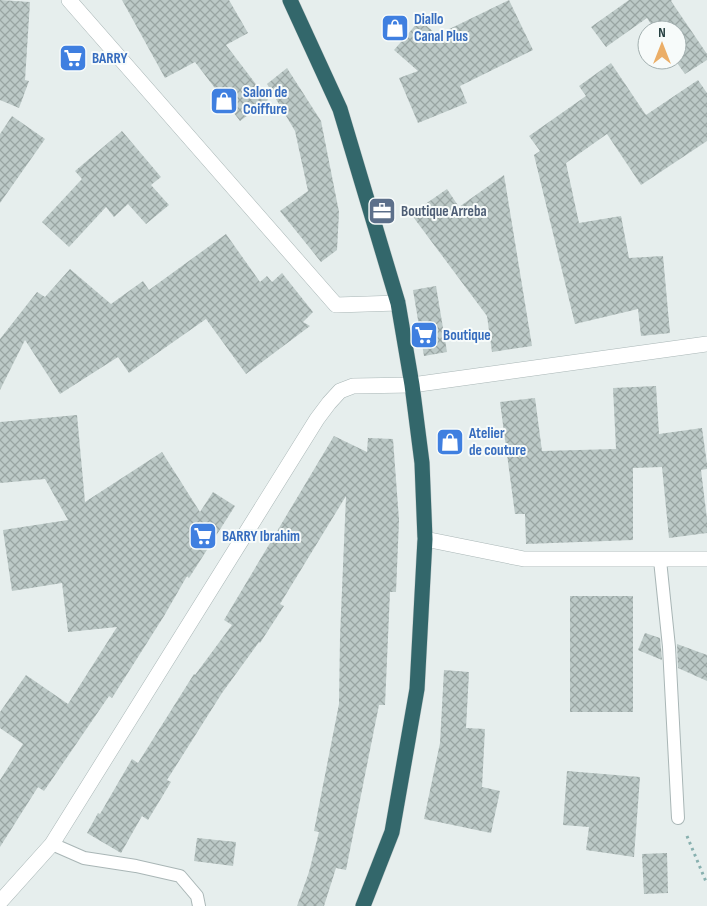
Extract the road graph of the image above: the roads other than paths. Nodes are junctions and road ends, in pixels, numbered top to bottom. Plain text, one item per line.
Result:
1 (68, 0) edge
2 (290, 0) edge
3 (398, 303) junction
4 (707, 344) edge
5 (412, 385) junction
6 (425, 539) junction
7 (660, 560) junction
8 (707, 560) edge
9 (678, 818) road end
10 (52, 844) junction
11 (0, 902) edge
12 (199, 906) edge
13 (363, 906) edge

1 - 3 street
2 - 3 highway
3 - 5 highway
4 - 5 street
5 - 6 highway
5 - 10 street
6 - 7 street
6 - 13 highway
7 - 8 street
7 - 9 lane
10 - 11 street
10 - 12 lane

